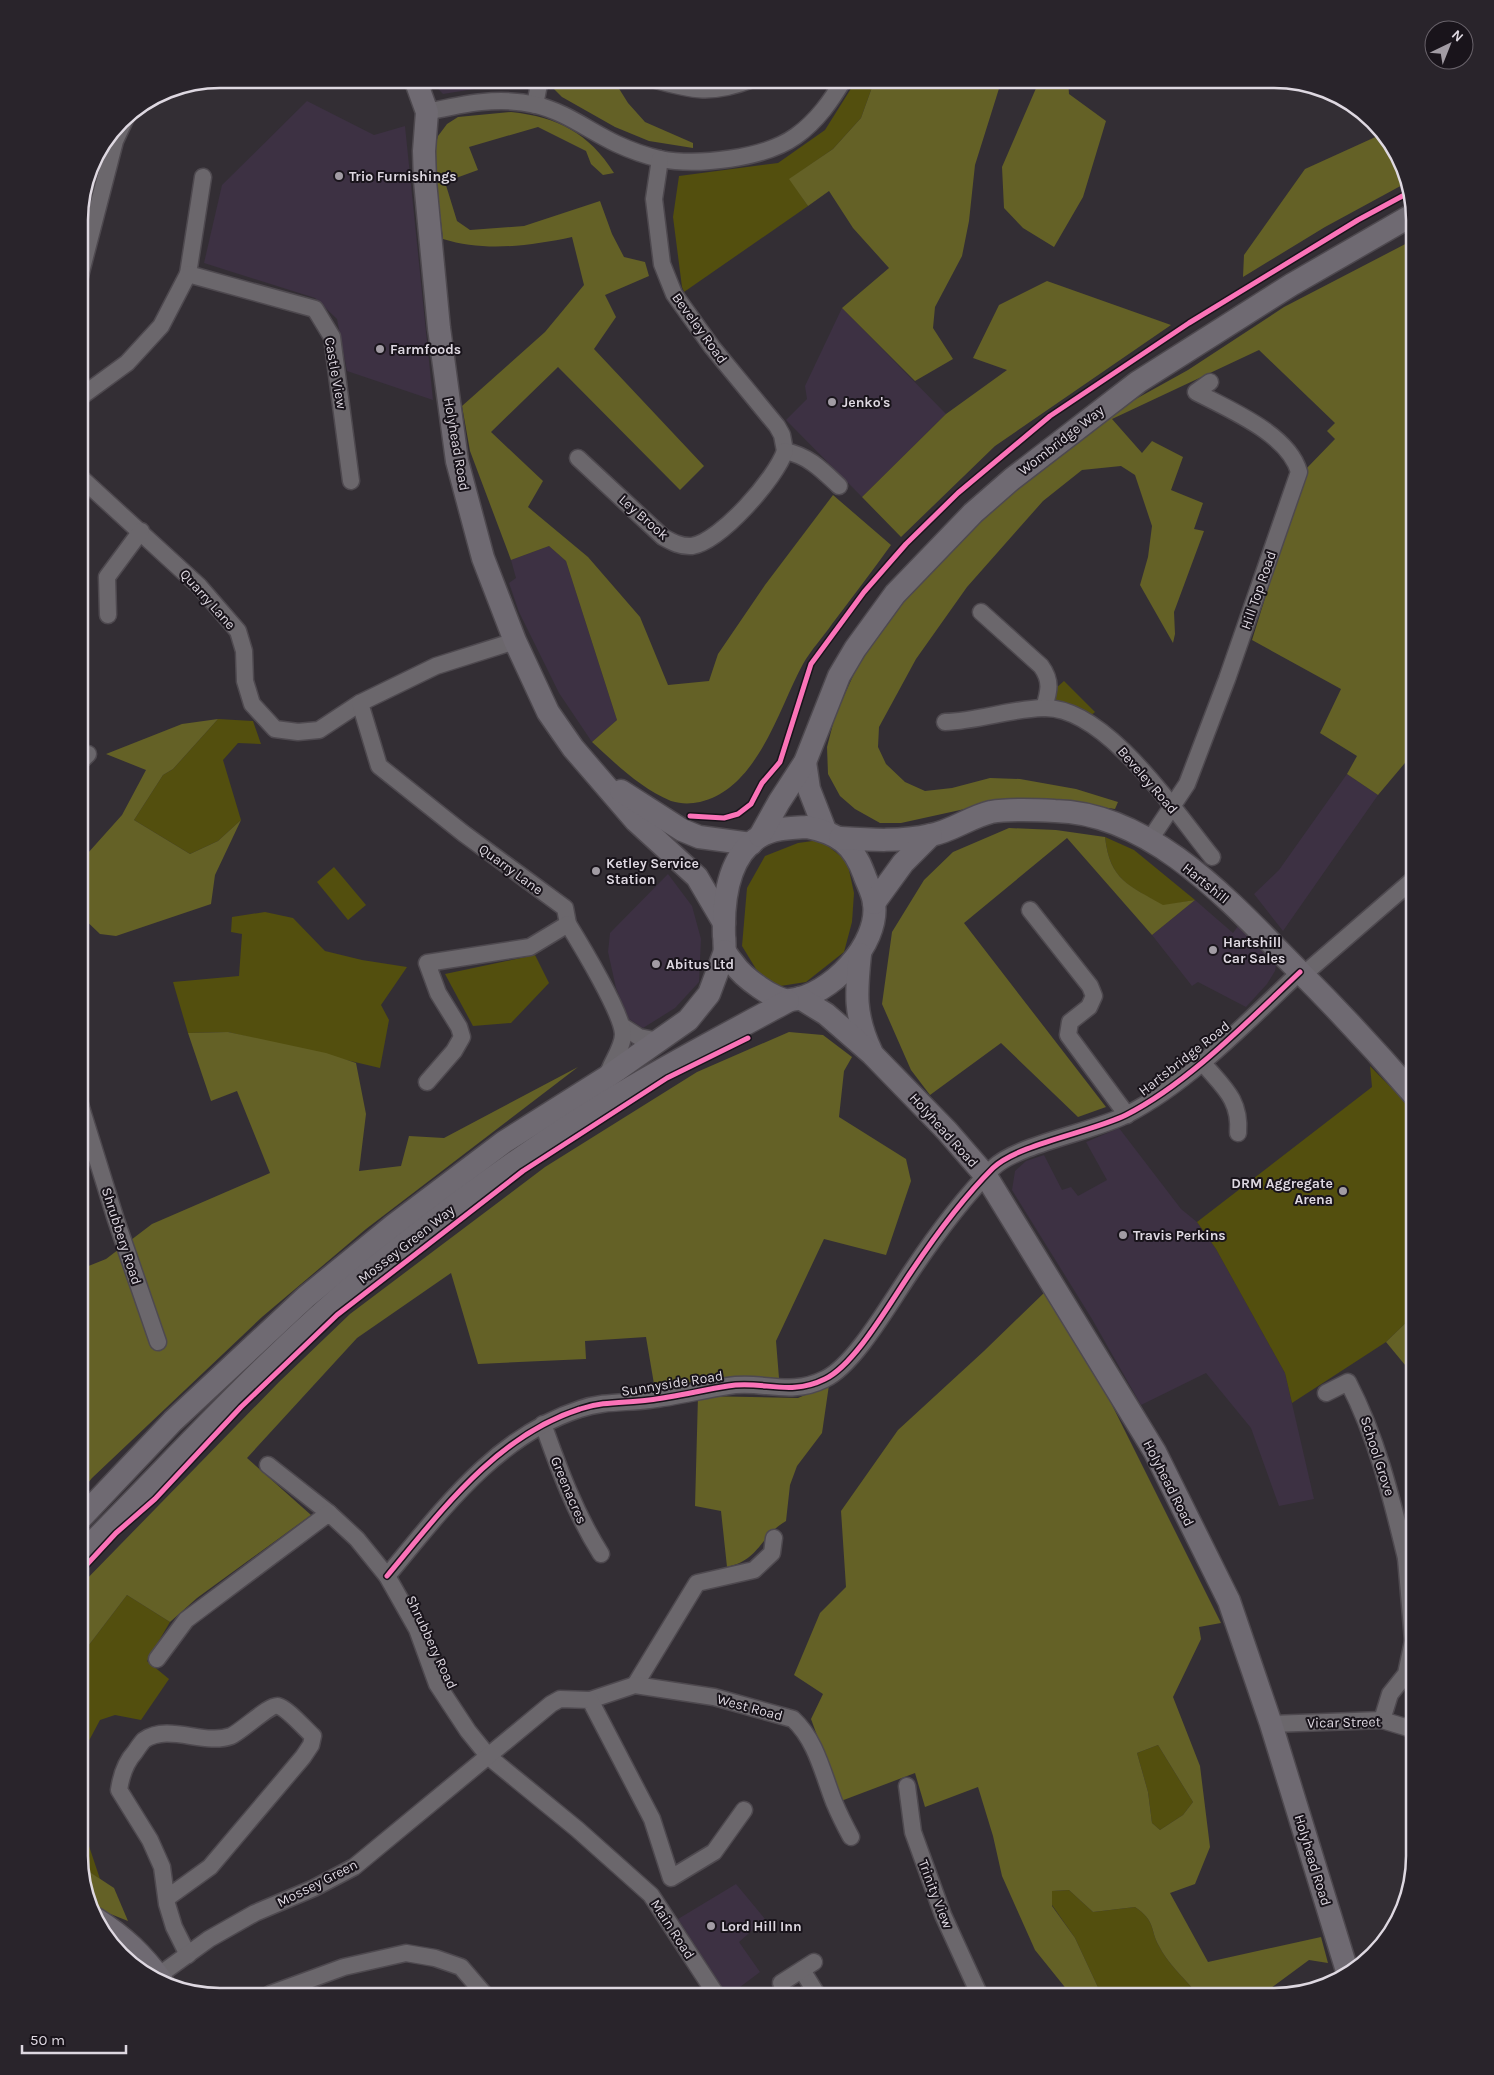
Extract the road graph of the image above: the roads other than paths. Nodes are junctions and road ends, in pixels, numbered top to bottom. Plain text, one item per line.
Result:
1 (418, 88) edge
2 (538, 88) edge
3 (683, 88) edge
4 (729, 88) edge
5 (839, 88) edge
6 (535, 104) junction
7 (427, 112) junction
8 (114, 141) edge
9 (660, 159) junction
10 (203, 177) dead end
11 (1406, 219) edge
12 (88, 244) edge
13 (188, 274) junction
14 (1210, 382) dead end
15 (88, 392) edge
16 (785, 452) junction
17 (588, 461) dead end
18 (351, 481) dead end
19 (88, 484) edge
20 (839, 486) dead end
21 (141, 531) junction
22 (981, 612) dead end
23 (108, 615) dead end
24 (515, 641) junction
25 (360, 703) junction
26 (1044, 708) junction
27 (945, 722) dead end
28 (805, 762) junction
29 (601, 778) junction
30 (1172, 808) junction
31 (832, 834) junction
32 (932, 835) junction
33 (755, 840) junction
34 (1149, 841) junction
35 (1212, 857) dead end
36 (1406, 886) edge
37 (874, 903) junction
38 (1030, 910) dead end
39 (724, 923) junction
40 (568, 924) junction
41 (725, 951) junction
42 (860, 954) junction
43 (1301, 974) junction
44 (794, 999) junction
45 (622, 1026) junction
46 (659, 1042) junction
47 (872, 1054) junction
48 (1202, 1062) junction
49 (606, 1077) junction
50 (427, 1082) dead end
51 (1406, 1086) edge
52 (1126, 1115) junction
53 (88, 1130) edge
54 (1238, 1133) dead end
55 (986, 1176) junction
56 (158, 1342) dead end
57 (1326, 1393) dead end
58 (543, 1424) junction
59 (268, 1465) dead end
60 (88, 1511) edge
61 (329, 1512) junction
62 (774, 1538) dead end
63 (1406, 1540) edge
64 (88, 1547) edge
65 (601, 1554) dead end
66 (387, 1576) junction
67 (157, 1658) dead end
68 (1406, 1674) edge
69 (635, 1685) junction
70 (590, 1700) junction
71 (1382, 1720) junction
72 (1271, 1724) junction
73 (1406, 1727) edge
74 (489, 1757) junction
75 (907, 1786) dead end
76 (744, 1810) dead end
77 (577, 1829) joint
78 (851, 1837) dead end
79 (671, 1878) junction
80 (651, 1895) junction
81 (167, 1898) junction
82 (109, 1927) edge
83 (188, 1955) junction
84 (147, 1966) edge
85 (1346, 1967) edge
86 (156, 1971) edge
87 (781, 1984) dead end
88 (289, 1987) edge
89 (478, 1987) edge
90 (711, 1987) edge
91 (815, 1988) edge
92 (976, 1988) edge

1 - 7 main road, Holyhead Road
2 - 6 street
3 - 4 street
5 - 9 street
6 - 7 street
6 - 9 street
7 - 24 main road, Holyhead Road
8 - 12 street
9 - 16 street, Beveley Road
10 - 13 street
11 - 28 main road, Wombridge Way
13 - 15 street
13 - 18 street, Castle View
14 - 30 street, Hill Top Road
16 - 17 street, Ley Brook
16 - 20 street
19 - 21 street, Quarry Lane
21 - 23 street
21 - 25 street, Quarry Lane
22 - 26 street
24 - 25 street, Quarry Lane
24 - 29 main road, Holyhead Road
25 - 40 street, Quarry Lane
26 - 27 street, Beveley Road
26 - 30 street, Beveley Road
28 - 31 main road, Wombridge Way
28 - 33 main road, Wombridge Way
29 - 33 main road
29 - 39 main road
30 - 34 street, Hill Top Road
30 - 35 street, Beveley Road
31 - 32 main road, Hartshill
31 - 33 main road
31 - 37 main road
32 - 34 main road, Hartshill
32 - 37 main road, Hartshill
33 - 39 main road
34 - 43 main road, Hartshill
36 - 43 street, Hartsbridge Road
37 - 42 main road
38 - 52 street
39 - 41 main road
40 - 45 street, Quarry Lane
40 - 50 street
41 - 44 main road
41 - 46 main road, Mossey Green Way
42 - 44 main road
42 - 47 main road, Holyhead Road
43 - 48 street, Hartsbridge Road
43 - 51 main road, Hartshill
44 - 47 main road, Holyhead Road
44 - 64 main road, Mossey Green Way
45 - 46 street
45 - 49 street
46 - 49 main road, Mossey Green Way
47 - 55 main road, Holyhead Road
48 - 52 street, Hartsbridge Road
48 - 54 street
49 - 60 main road, Mossey Green Way
52 - 55 street, Hartsbridge Road
53 - 56 street, Shrubbery Road
55 - 58 street, Sunnyside Road
55 - 72 main road, Holyhead Road
57 - 63 street, School Grove
58 - 65 street, Greenacres
58 - 66 street, Sunnyside Road
59 - 61 street, Shrubbery Road
61 - 66 street, Shrubbery Road
61 - 67 street
62 - 69 street
66 - 74 street, Shrubbery Road
68 - 71 street, School Grove
69 - 70 street, West Road
69 - 78 street, West Road
70 - 74 street, West Road
70 - 79 street
71 - 72 street, Vicar Street
71 - 73 street, Vicar Street
72 - 85 main road, Holyhead Road
74 - 77 street, Shrubbery Road
74 - 83 street, Mossey Green
75 - 92 street, Trinity View
76 - 79 street
77 - 80 street, Main Road
79 - 80 street
80 - 90 street, Main Road
81 - 81 street
81 - 83 street
82 - 84 main road
83 - 86 street, Mossey Green
87 - 91 street
88 - 89 street

